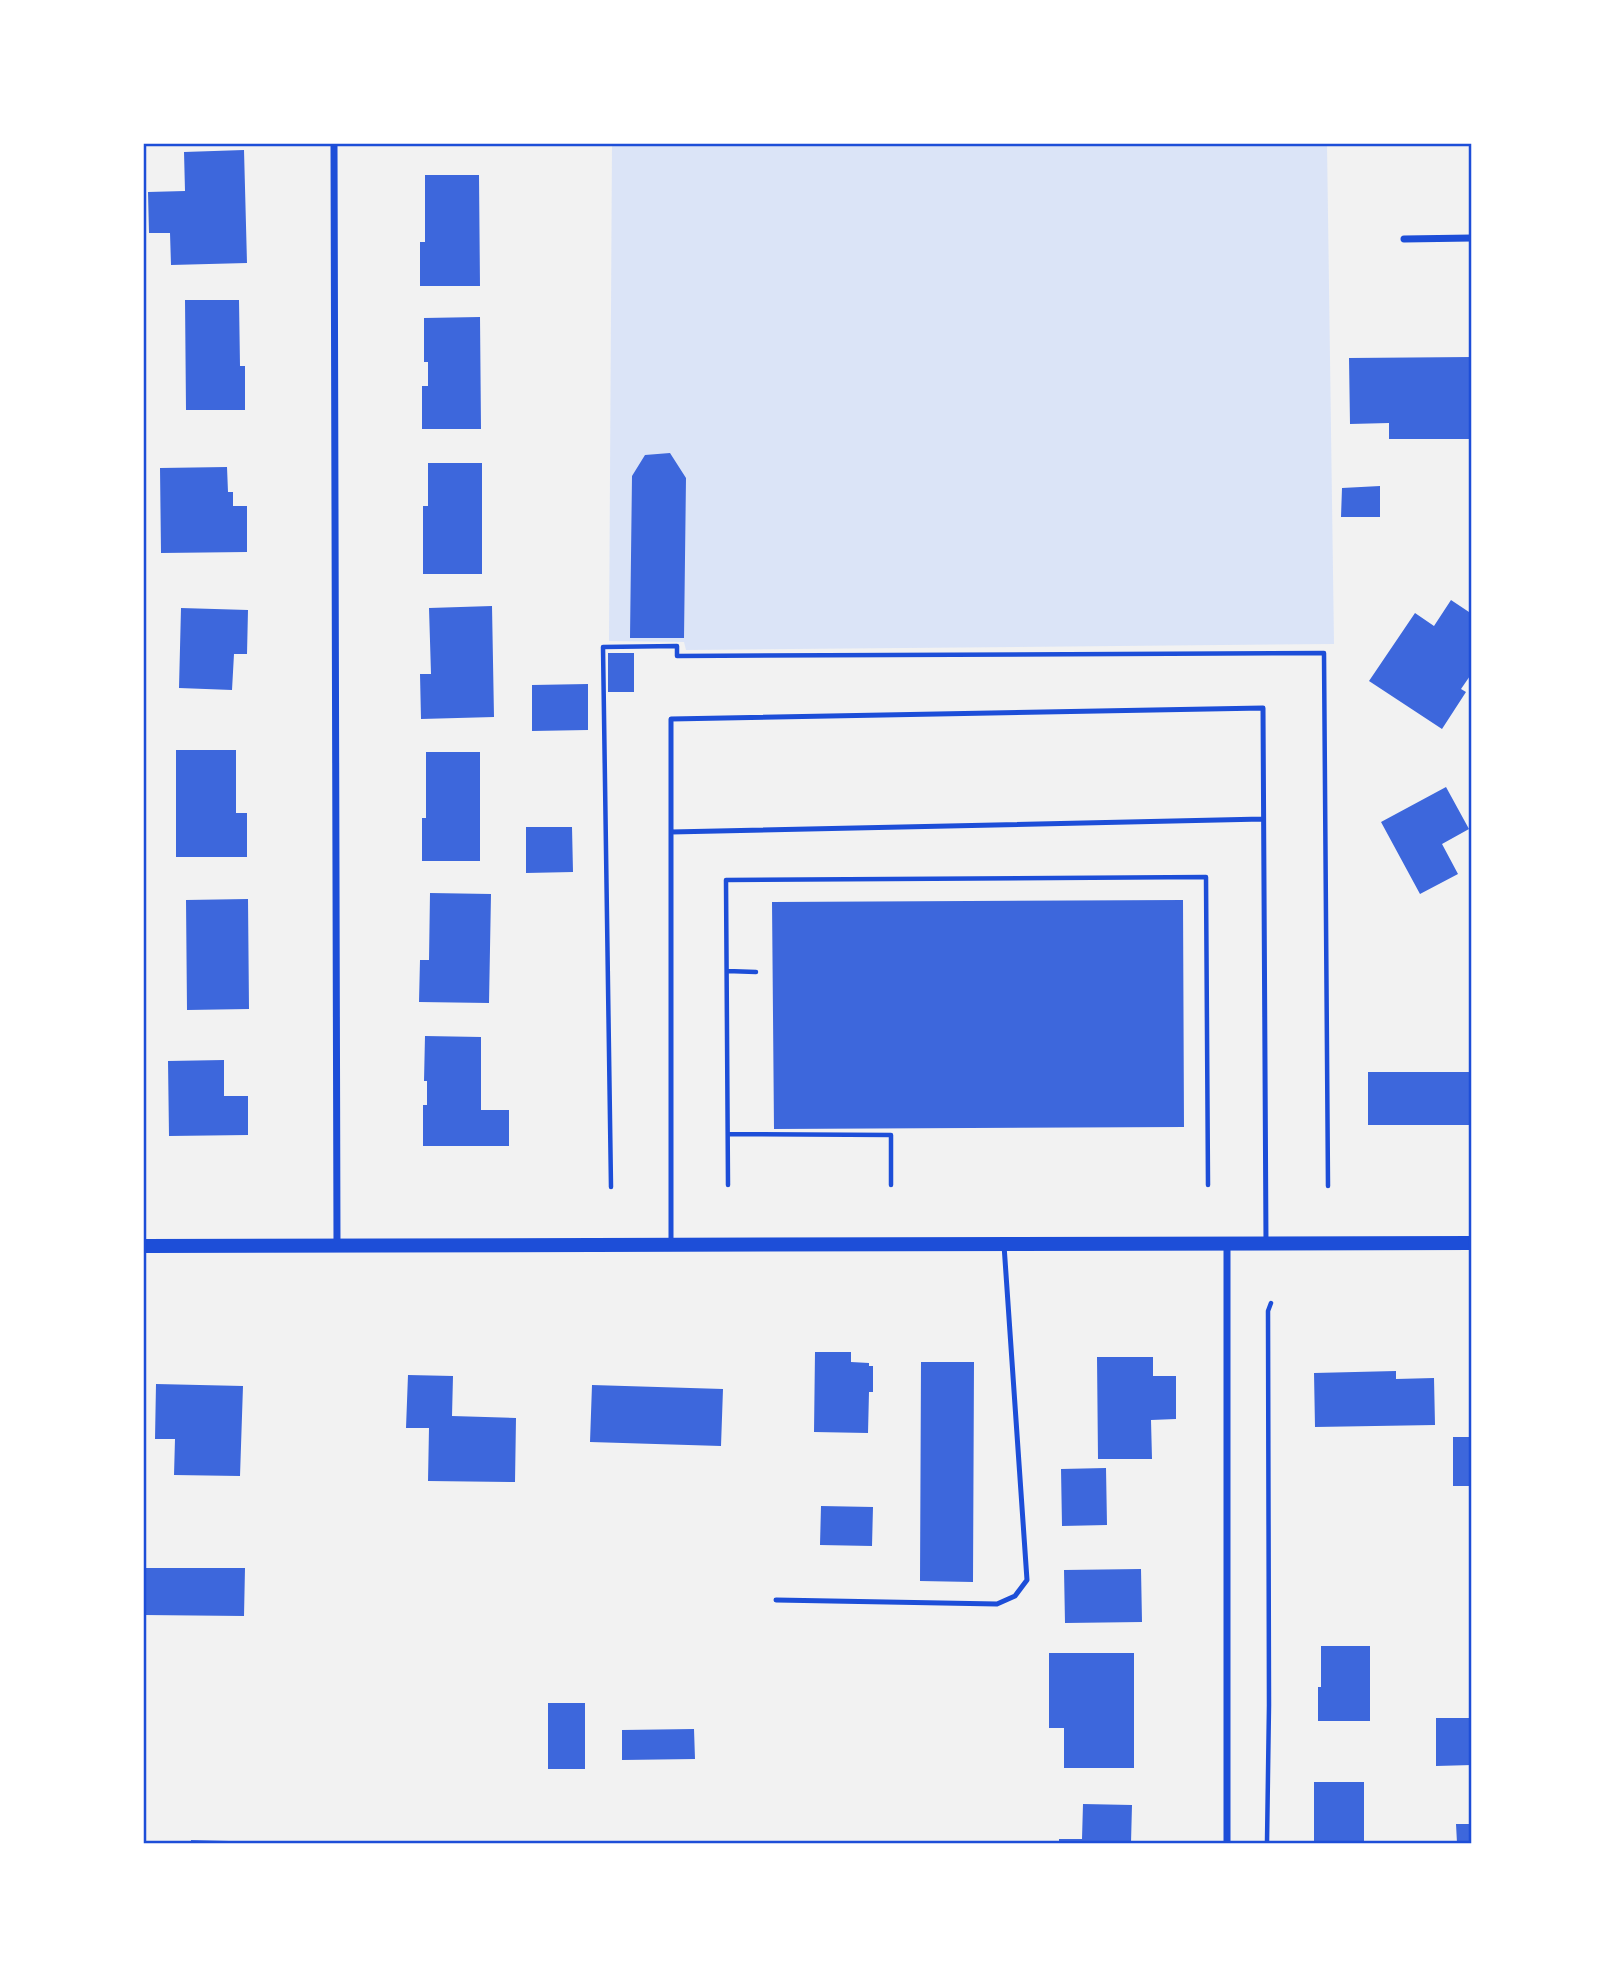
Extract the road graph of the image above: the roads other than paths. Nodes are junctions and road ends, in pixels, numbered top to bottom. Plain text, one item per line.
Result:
1 (334, 144) edge
2 (1405, 239) dead end
3 (1472, 239) edge
4 (1263, 819) junction
5 (671, 832) junction
6 (1227, 1242) junction
7 (1266, 1243) junction
8 (1472, 1243) edge
9 (1004, 1245) junction
10 (671, 1246) junction
11 (144, 1247) edge
12 (337, 1247) junction
13 (776, 1600) dead end
14 (1227, 1843) edge

1 - 12 street
2 - 3 street
4 - 5 lane
4 - 5 lane
4 - 7 lane
5 - 10 lane
6 - 7 main road
6 - 9 main road
6 - 14 street
7 - 8 main road
9 - 10 main road
9 - 13 lane
10 - 12 main road
11 - 12 main road

